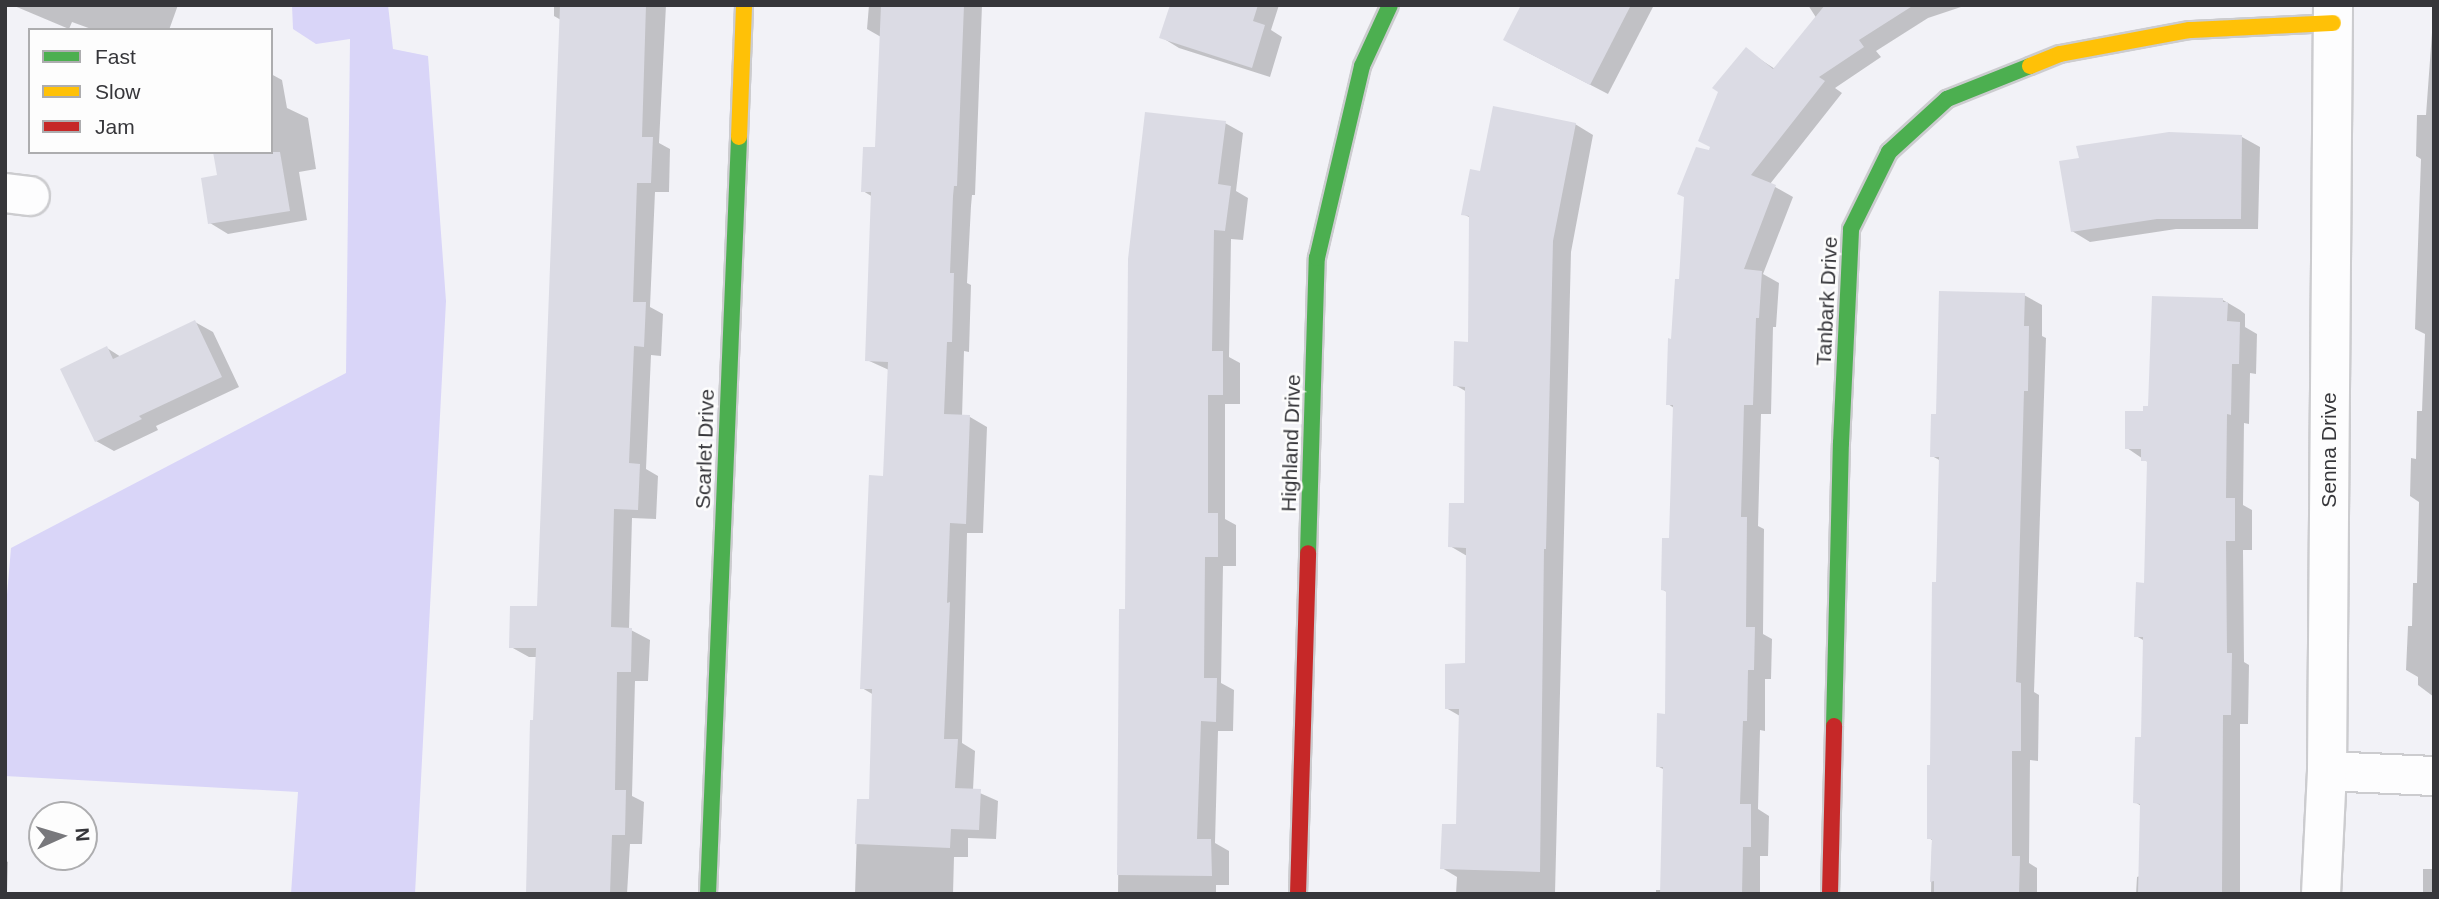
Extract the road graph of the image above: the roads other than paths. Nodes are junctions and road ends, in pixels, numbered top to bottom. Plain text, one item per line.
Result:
1 (744, 5) edge
2 (1390, 5) edge
3 (2333, 14) edge
4 (2327, 771) junction
5 (2434, 776) edge
6 (708, 894) edge
7 (1298, 894) edge
8 (1830, 894) edge
9 (2321, 894) edge

1 - 6 street, Scarlet Drive
2 - 7 street, Highland Drive
3 - 4 street, Senna Drive
3 - 8 street, Tanbark Drive
4 - 5 street
4 - 9 street, Senna Drive

